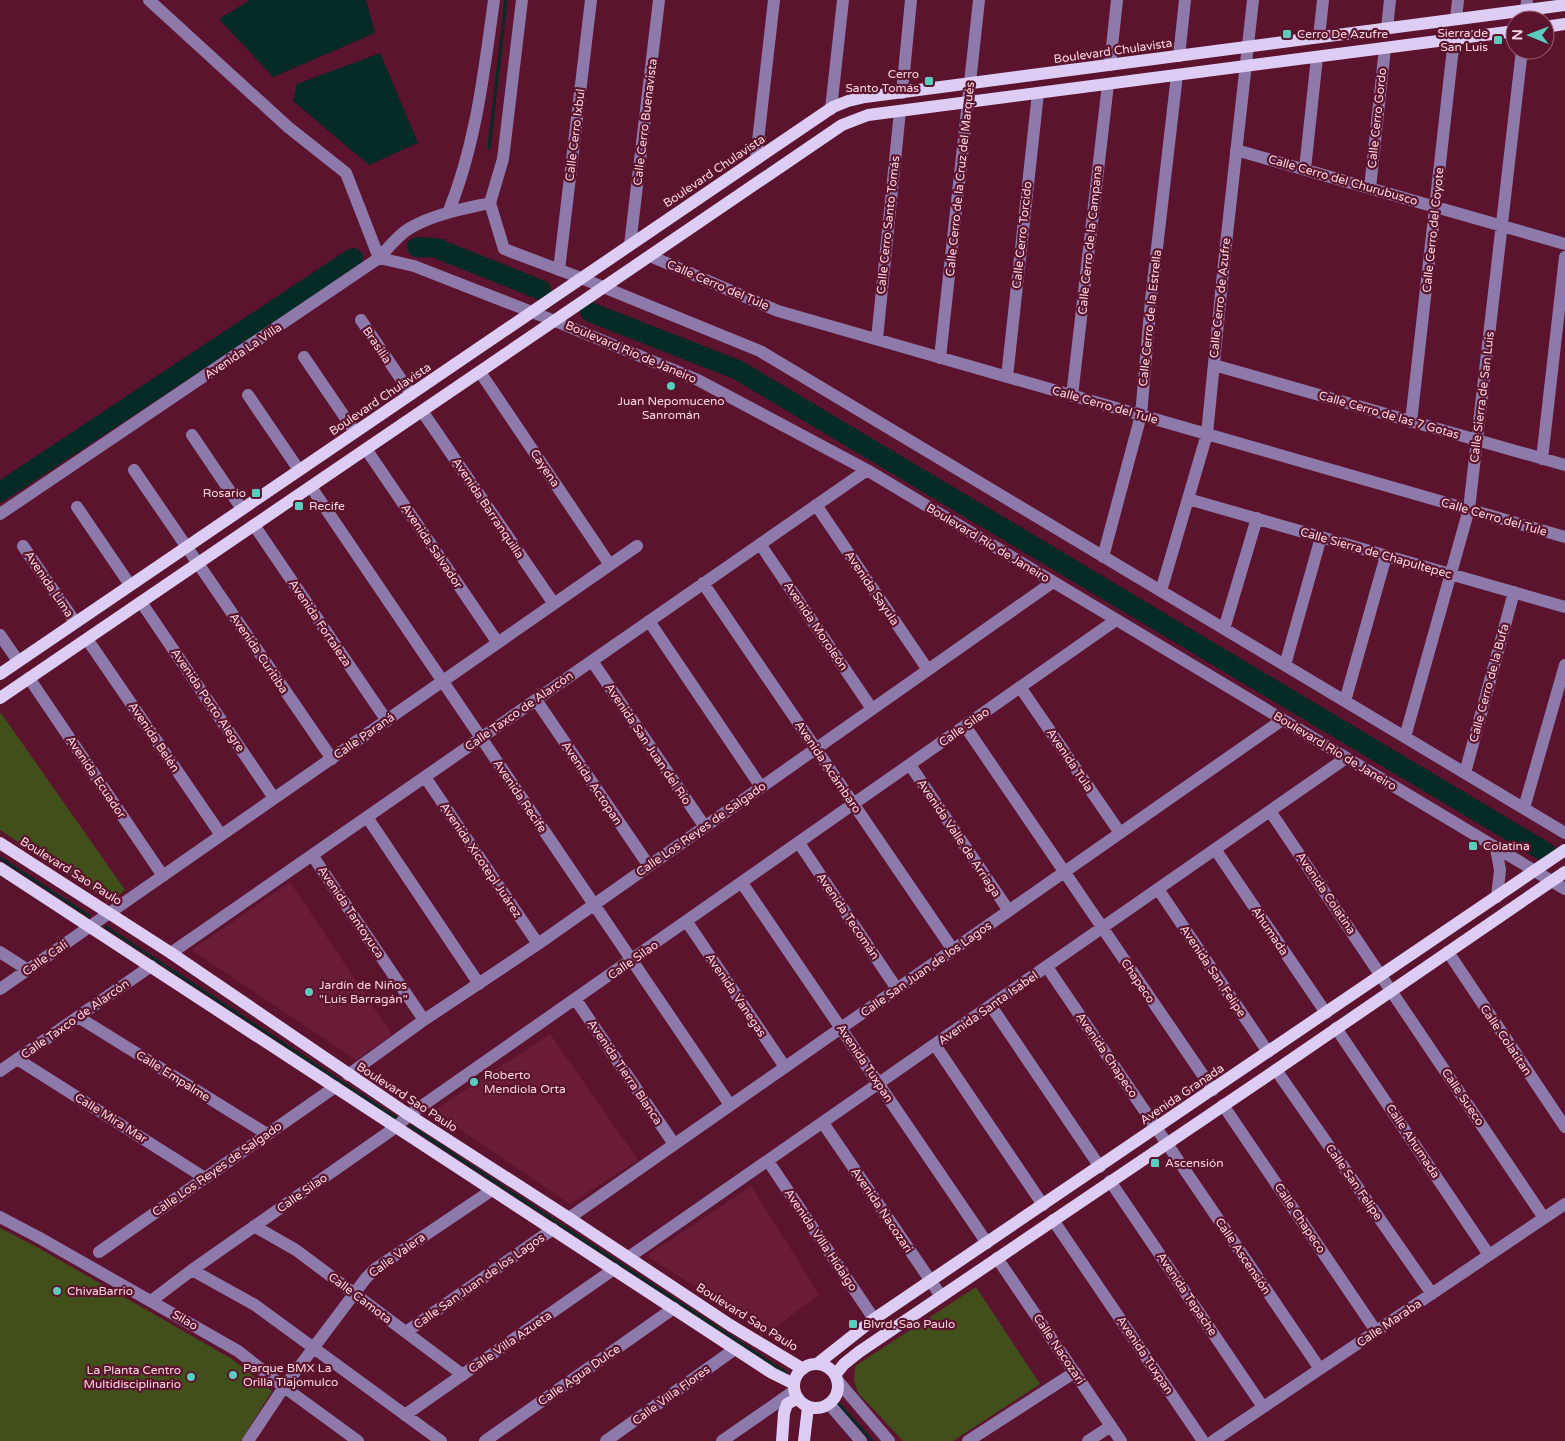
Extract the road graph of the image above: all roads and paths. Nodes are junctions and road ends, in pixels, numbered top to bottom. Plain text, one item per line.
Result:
1 (149, 0) edge
2 (494, 0) edge
3 (522, 0) edge
4 (591, 0) edge
5 (659, 0) edge
6 (774, 0) edge
7 (843, 0) edge
8 (911, 0) edge
9 (979, 0) edge
10 (1117, 0) edge
11 (1185, 0) edge
12 (1253, 0) edge
13 (1324, 0) edge
14 (1390, 0) edge
15 (1458, 0) edge
16 (1565, 5) edge
17 (1526, 10) edge
18 (1505, 13) edge
19 (1456, 19) junction
20 (1387, 28) junction
21 (1505, 32) edge
22 (1319, 37) junction
23 (1454, 39) junction
24 (1248, 47) junction
25 (1385, 48) junction
26 (1179, 56) junction
27 (1317, 57) junction
28 (1521, 60) edge
29 (1110, 65) junction
30 (1246, 66) junction
31 (1177, 75) junction
32 (970, 83) junction
33 (1108, 84) junction
34 (902, 92) junction
35 (1038, 93) junction
36 (968, 102) junction
37 (830, 109) junction
38 (900, 111) junction
39 (1236, 150) junction
40 (756, 158) junction
41 (1304, 169) junction
42 (1370, 188) junction
43 (490, 203) junction
44 (1435, 207) junction
45 (448, 212) junction
46 (1502, 226) junction
47 (1565, 244) edge
48 (630, 245) junction
49 (650, 256) junction
50 (1565, 257) edge
51 (379, 258) junction
52 (559, 270) junction
53 (581, 278) junction
54 (604, 288) junction
55 (532, 312) junction
56 (361, 320) dead end
57 (555, 321) junction
58 (876, 339) junction
59 (304, 357) dead end
60 (940, 358) junction
61 (1214, 365) junction
62 (480, 372) junction
63 (1007, 377) junction
64 (411, 394) junction
65 (248, 395) dead end
66 (1072, 396) junction
67 (422, 411) junction
68 (1141, 415) junction
69 (1411, 422) junction
70 (354, 432) junction
71 (192, 434) dead end
72 (1207, 434) junction
73 (1478, 441) junction
74 (366, 449) junction
75 (1542, 459) junction
76 (1565, 466) edge
77 (134, 470) dead end
78 (299, 470) junction
79 (867, 470) junction
80 (310, 487) junction
81 (1188, 499) junction
82 (816, 506) junction
83 (77, 508) dead end
84 (242, 508) junction
85 (1469, 509) junction
86 (0, 514) edge
87 (1256, 518) junction
88 (254, 525) junction
89 (1321, 537) junction
90 (1565, 537) edge
91 (760, 544) junction
92 (23, 546) dead end
93 (637, 546) dead end
94 (187, 547) junction
95 (1386, 556) junction
96 (1103, 557) junction
97 (198, 563) junction
98 (610, 565) junction
99 (1451, 574) junction
100 (1053, 582) junction
101 (703, 583) junction
102 (130, 585) junction
103 (1161, 591) junction
104 (1514, 592) junction
105 (141, 602) junction
106 (554, 604) junction
107 (1565, 607) edge
108 (1116, 620) junction
109 (649, 621) junction
110 (75, 622) junction
111 (1224, 629) junction
112 (0, 635) edge
113 (87, 639) junction
114 (498, 643) junction
115 (592, 661) junction
116 (18, 662) junction
117 (1285, 665) junction
118 (1565, 665) edge
119 (928, 670) junction
120 (0, 674) edge
121 (29, 678) junction
122 (442, 682) junction
123 (1020, 687) junction
124 (0, 698) edge
125 (536, 700) junction
126 (1344, 701) junction
127 (872, 709) junction
128 (387, 720) junction
129 (1282, 720) junction
130 (965, 726) junction
131 (1405, 737) junction
132 (481, 738) junction
133 (816, 749) junction
134 (332, 758) junction
135 (1346, 758) junction
136 (910, 765) junction
137 (1465, 773) junction
138 (425, 777) junction
139 (761, 788) junction
140 (274, 798) junction
141 (854, 804) junction
142 (1524, 808) junction
143 (1270, 811) junction
144 (367, 817) junction
145 (705, 827) junction
146 (1120, 833) junction
147 (1565, 833) edge
148 (221, 835) junction
149 (0, 843) edge
150 (798, 843) junction
151 (1496, 848) junction
152 (1215, 849) junction
153 (1565, 850) edge
154 (312, 855) junction
155 (649, 866) junction
156 (0, 868) edge
157 (1534, 871) junction
158 (1064, 872) junction
159 (1565, 872) edge
160 (164, 876) junction
161 (1552, 882) junction
162 (742, 883) junction
163 (1158, 889) junction
164 (1565, 889) edge
165 (1497, 896) junction
166 (594, 905) junction
167 (1009, 911) junction
168 (110, 912) junction
169 (687, 922) junction
170 (90, 926) junction
171 (1102, 928) junction
172 (538, 944) junction
173 (953, 950) junction
174 (0, 952) edge
175 (1448, 952) junction
176 (171, 953) junction
177 (632, 960) junction
178 (151, 966) junction
179 (1047, 967) junction
180 (28, 970) junction
181 (1381, 976) junction
182 (479, 984) junction
183 (0, 989) edge
184 (897, 989) junction
185 (1391, 990) junction
186 (576, 1000) junction
187 (991, 1006) junction
188 (1326, 1013) junction
189 (78, 1017) junction
190 (424, 1020) junction
191 (841, 1028) junction
192 (1336, 1028) junction
193 (935, 1045) junction
194 (1268, 1052) junction
195 (17, 1059) junction
196 (785, 1067) junction
197 (1276, 1070) junction
198 (0, 1071) edge
199 (348, 1075) junction
200 (879, 1084) junction
201 (335, 1087) junction
202 (1212, 1090) junction
203 (730, 1105) junction
204 (1223, 1105) junction
205 (409, 1115) junction
206 (823, 1123) junction
207 (396, 1127) junction
208 (1565, 1127) edge
209 (1156, 1128) junction
210 (267, 1134) junction
211 (1167, 1143) junction
212 (674, 1144) junction
213 (768, 1162) junction
214 (1100, 1166) junction
215 (205, 1178) junction
216 (1110, 1181) junction
217 (492, 1190) junction
218 (1565, 1204) edge
219 (1043, 1205) junction
220 (0, 1217) edge
221 (569, 1218) junction
222 (1544, 1218) junction
223 (1053, 1220) junction
224 (254, 1226) junction
225 (553, 1230) junction
226 (987, 1243) junction
227 (99, 1252) dead end
228 (1490, 1255) junction
229 (629, 1257) junction
230 (997, 1258) junction
231 (614, 1269) junction
232 (192, 1270) junction
233 (930, 1282) junction
234 (354, 1294) junction
235 (1432, 1294) junction
236 (941, 1296) junction
237 (151, 1301) junction
238 (674, 1308) junction
239 (874, 1319) junction
240 (1376, 1331) junction
241 (406, 1332) junction
242 (314, 1348) junction
243 (735, 1349) junction
244 (817, 1364) junction
245 (803, 1368) junction
246 (1320, 1369) junction
247 (1075, 1372) junction
248 (463, 1375) junction
249 (836, 1378) junction
250 (284, 1387) junction
251 (798, 1395) junction
252 (829, 1404) junction
253 (1263, 1407) junction
254 (406, 1415) junction
255 (1111, 1426) junction
256 (248, 1441) edge
257 (358, 1441) edge
258 (442, 1441) edge
259 (485, 1441) edge
260 (606, 1441) edge
261 (722, 1441) edge
262 (782, 1441) edge
263 (804, 1441) edge
264 (861, 1441) edge
265 (889, 1441) edge
266 (968, 1441) edge
267 (1088, 1441) edge
268 (1121, 1441) edge
269 (1203, 1441) edge
270 (1213, 1441) edge

1 - 51 street
2 - 45 street
3 - 43 street
4 - 52 street, Calle Cerro Ixbul
5 - 48 street, Calle Cerro Buenavista
6 - 40 street
7 - 37 street
8 - 34 street
9 - 32 street, Calle Cerro de la Cruz del Marqués
10 - 29 street
11 - 26 street
12 - 24 street, Calle Cerro de Azufre
13 - 22 street
14 - 20 street
15 - 19 street
16 - 17 main road, Boulevard Chulavista
18 - 19 main road, Boulevard Chulavista
19 - 20 main road, Boulevard Chulavista
20 - 22 main road, Boulevard Chulavista
21 - 23 main road
22 - 24 main road, Boulevard Chulavista
23 - 25 main road
23 - 44 street, Calle Cerro del Coyote
24 - 26 main road, Boulevard Chulavista
24 - 30 street, Calle Cerro de Azufre
25 - 27 main road
25 - 42 street, Calle Cerro Gordo
26 - 29 main road, Boulevard Chulavista
27 - 30 main road
27 - 41 street
28 - 46 street, Calle Sierra de San Luis
29 - 32 main road, Boulevard Chulavista
30 - 31 main road
30 - 39 street, Calle Cerro de Azufre
31 - 33 main road
31 - 68 street, Calle Cerro de la Estrella
32 - 34 main road, Boulevard Chulavista
32 - 36 street, Calle Cerro de la Cruz del Marqués
33 - 35 main road
33 - 66 street, Calle Cerro de la Campana
34 - 37 main road, Boulevard Chulavista
35 - 36 main road
35 - 63 street, Calle Cerro Torcido
36 - 38 main road
36 - 60 street, Calle Cerro de la Cruz del Marqués
37 - 40 main road, Boulevard Chulavista
38 - 49 main road
38 - 58 street, Calle Cerro Santo Tomás
39 - 41 street, Calle Cerro del Churubusco
39 - 61 street, Calle Cerro de Azufre
40 - 48 main road, Boulevard Chulavista
41 - 42 street, Calle Cerro del Churubusco
42 - 44 street, Calle Cerro del Churubusco
43 - 45 street, Avenida La Villa
43 - 52 street
44 - 46 street, Calle Cerro del Churubusco
44 - 69 street, Calle Cerro del Coyote
45 - 51 street, Avenida La Villa
46 - 47 street, Calle Cerro del Churubusco
46 - 73 street, Calle Sierra de San Luis
48 - 53 main road, Boulevard Chulavista
49 - 54 main road
49 - 58 street, Calle Cerro del Tule
50 - 75 street
51 - 55 street, Boulevard Río de Janeiro
51 - 86 street, Avenida La Villa
52 - 53 street
53 - 54 street
53 - 55 main road, Boulevard Chulavista
54 - 57 main road
54 - 96 street
55 - 57 street, Boulevard Río de Janeiro
55 - 64 main road, Boulevard Chulavista
56 - 64 street, Brasilia
57 - 62 main road
57 - 79 street, Boulevard Río de Janeiro
58 - 60 street, Calle Cerro del Tule
59 - 70 street
60 - 63 street, Calle Cerro del Tule
61 - 69 street, Calle Cerro de las 7 Gotas
61 - 72 street, Calle Cerro de Azufre
62 - 67 main road
62 - 98 street, Cayena
63 - 66 street, Calle Cerro del Tule
64 - 70 main road, Boulevard Chulavista
65 - 78 street
66 - 68 street, Calle Cerro del Tule
67 - 74 main road
67 - 106 street, Avenida Barranquilla
68 - 72 street, Calle Cerro del Tule
68 - 96 street, Calle Cerro de la Estrella
69 - 73 street, Calle Cerro de las 7 Gotas
70 - 78 main road, Boulevard Chulavista
71 - 84 street
72 - 81 street, Calle Cerro de Azufre
72 - 85 street, Calle Cerro del Tule
73 - 75 street, Calle Cerro de las 7 Gotas
73 - 85 street, Calle Sierra de San Luis
74 - 80 main road
74 - 114 street, Avenida Salvador
75 - 76 street, Calle Cerro de las 7 Gotas
77 - 94 street, Avenida Curitiba
78 - 84 main road, Boulevard Chulavista
79 - 82 street, Calle Taxco de Alarcón
79 - 100 street, Boulevard Río de Janeiro
80 - 88 main road
80 - 122 street, Avenida Recife
81 - 87 street, Calle Sierra de Chapultepec
81 - 103 street, Calle Cerro de Azufre
82 - 91 street, Calle Taxco de Alarcón
82 - 119 street, Avenida Sayula
83 - 102 street
84 - 94 main road, Boulevard Chulavista
85 - 90 street, Calle Cerro del Tule
85 - 99 street, Calle Sierra de San Luis
87 - 89 street, Calle Sierra de Chapultepec
87 - 111 street
88 - 97 main road
88 - 128 street, Avenida Fortaleza
89 - 95 street, Calle Sierra de Chapultepec
89 - 117 street
91 - 101 street, Calle Taxco de Alarcón
91 - 127 street, Avenida Moroleón
92 - 110 street, Avenida Lima
93 - 98 street, Calle Paraná
94 - 97 street, Avenida Curitiba
94 - 102 main road, Boulevard Chulavista
95 - 99 street, Calle Sierra de Chapultepec
95 - 126 street
96 - 103 street
97 - 105 main road
97 - 134 street, Avenida Curitiba
98 - 106 street, Calle Paraná
99 - 104 street, Calle Sierra de Chapultepec
99 - 131 street, Calle Sierra de San Luis
100 - 108 street, Boulevard Río de Janeiro
100 - 119 street, Calle Los Reyes de Salgado
101 - 109 street, Calle Taxco de Alarcón
101 - 133 street, Avenida Acámbaro
102 - 110 main road, Boulevard Chulavista
103 - 111 street
104 - 107 street, Calle Sierra de Chapultepec
104 - 137 street, Calle Cerro de la Bufa
105 - 113 main road
105 - 140 street, Avenida Porto Alegre
106 - 114 street, Calle Paraná
108 - 123 street, Calle Silao
108 - 129 street, Boulevard Río de Janeiro
109 - 115 street, Calle Taxco de Alarcón
109 - 139 street
110 - 116 main road, Boulevard Chulavista
111 - 117 street
112 - 116 street
113 - 121 main road
113 - 148 street, Avenida Belén
114 - 122 street, Calle Paraná
115 - 125 street, Calle Taxco de Alarcón
115 - 145 street, Avenida San Juan del Río
116 - 120 main road, Boulevard Chulavista
117 - 126 street
118 - 142 street
119 - 127 street, Calle Los Reyes de Salgado
121 - 124 main road
121 - 160 street, Avenida Ecuador
122 - 128 street, Calle Paraná
122 - 132 street, Avenida Recife
123 - 130 street, Calle Silao
123 - 146 street, Avenida Tula
125 - 132 street, Calle Taxco de Alarcón
125 - 155 street, Avenida Actopan
126 - 131 street
127 - 133 street, Calle Los Reyes de Salgado
128 - 134 street, Calle Paraná
129 - 135 street, Boulevard Río de Janeiro
129 - 146 street, Calle San Juan de los Lagos
130 - 136 street, Calle Silao
130 - 158 street
131 - 137 street
132 - 138 street, Calle Taxco de Alarcón
132 - 166 street, Avenida Recife
133 - 139 street, Calle Los Reyes de Salgado
133 - 141 street, Avenida Acámbaro
134 - 140 street, Calle Paraná
135 - 143 street, Avenida Santa Isabel
135 - 151 street, Boulevard Río de Janeiro
136 - 141 street, Calle Silao
136 - 167 street, Avenida Valle de Arriaga
137 - 142 street
138 - 144 street, Calle Taxco de Alarcón
138 - 172 street, Avenida Xicotepl Juárez
139 - 145 street, Calle Los Reyes de Salgado
140 - 148 street, Calle Paraná
141 - 150 street, Calle Silao
141 - 173 street, Avenida Acámbaro
142 - 147 street
143 - 152 street, Avenida Santa Isabel
143 - 181 street, Avenida Colatina
144 - 154 street, Calle Taxco de Alarcón
144 - 182 street
145 - 155 street, Calle Los Reyes de Salgado
146 - 158 street, Calle San Juan de los Lagos
148 - 160 street, Calle Paraná
149 - 168 main road, Boulevard Sao Paulo
150 - 162 street, Calle Silao
150 - 184 street, Avenida Tecomán
151 - 157 street, Boulevard Río de Janeiro
151 - 165 street
152 - 163 street, Avenida Santa Isabel
152 - 188 street, Ahumada
153 - 157 main road, Avenida Granada
154 - 176 street, Calle Taxco de Alarcón
154 - 190 street, Avenida Tantoyuca
155 - 166 street, Calle Los Reyes de Salgado
156 - 170 main road
157 - 161 street, Boulevard Río de Janeiro
157 - 165 main road, Avenida Granada
158 - 167 street, Calle San Juan de los Lagos
158 - 171 street, Chapeco
159 - 161 main road
160 - 168 street, Calle Paraná
161 - 164 street, Boulevard Río de Janeiro
161 - 175 main road
162 - 169 street, Calle Silao
162 - 191 street, Avenida Tuxpan
163 - 171 street, Avenida Santa Isabel
163 - 194 street, Avenida San Felipe
165 - 181 main road, Avenida Granada
166 - 172 street, Calle Los Reyes de Salgado
166 - 177 street, Avenida Recife
167 - 173 street, Calle San Juan de los Lagos
168 - 170 street, Calle Paraná
168 - 176 main road, Boulevard Sao Paulo
169 - 177 street, Calle Silao
169 - 196 street, Avenida Vanegas
170 - 178 main road
170 - 180 street, Calle Cali
171 - 179 street, Avenida Santa Isabel
171 - 202 street, Chapeco
172 - 182 street, Calle Los Reyes de Salgado
173 - 184 street, Calle San Juan de los Lagos
174 - 180 street
175 - 185 main road
175 - 208 street, Calle Colatitan
176 - 199 main road, Boulevard Sao Paulo
177 - 186 street, Calle Silao
177 - 203 street, Avenida Recife
178 - 189 street, Calle Taxco de Alarcón
178 - 201 main road
179 - 187 street, Avenida Santa Isabel
179 - 209 street, Avenida Chapeco
180 - 183 street, Calle Cali
181 - 185 street, Calle Sueco
181 - 188 main road, Avenida Granada
182 - 190 street, Calle Los Reyes de Salgado
184 - 191 street, Calle San Juan de los Lagos
185 - 192 main road
185 - 222 street, Calle Sueco
186 - 205 street, Calle Silao
186 - 212 street, Avenida Tierra Blanca
187 - 193 street, Avenida Santa Isabel
187 - 214 street
188 - 194 main road, Avenida Granada
189 - 195 street, Calle Taxco de Alarcón
189 - 210 street, Calle Empalme
190 - 199 street, Calle Los Reyes de Salgado
191 - 196 street, Calle San Juan de los Lagos
191 - 200 street, Avenida Tuxpan
192 - 197 main road
192 - 228 street, Calle Ahumada
193 - 200 street, Avenida Santa Isabel
193 - 219 street
194 - 202 main road, Avenida Granada
195 - 198 street, Calle Taxco de Alarcón
195 - 215 street, Calle Mira Mar
196 - 203 street, Calle San Juan de los Lagos
197 - 204 main road
197 - 235 street, Calle San Felipe
199 - 205 main road, Boulevard Sao Paulo
200 - 206 street, Avenida Santa Isabel
200 - 226 street, Avenida Tuxpan
201 - 207 main road
201 - 210 street, Calle Los Reyes de Salgado
202 - 209 main road, Avenida Granada
203 - 212 street, Calle San Juan de los Lagos
204 - 211 main road
204 - 240 street, Calle Chapeco
205 - 207 street, Calle Silao
205 - 221 main road, Boulevard Sao Paulo
206 - 213 street, Avenida Santa Isabel
206 - 233 street, Avenida Nacozari
207 - 217 main road
207 - 224 street, Calle Silao
209 - 211 street, Avenida Chapeco
209 - 214 main road, Avenida Granada
210 - 215 street, Calle Los Reyes de Salgado
211 - 216 main road
211 - 246 street, Calle Ascensión
212 - 221 street, Calle San Juan de los Lagos
213 - 229 street, Avenida Santa Isabel
213 - 239 street, Avenida Villa Hidalgo
214 - 219 main road, Avenida Granada
215 - 227 street, Calle Los Reyes de Salgado
216 - 223 main road
216 - 253 street, Avenida Tepache
217 - 225 main road
217 - 234 street, Calle Valera
218 - 222 street, Calle Maraba
219 - 226 main road, Avenida Granada
220 - 237 street, Silao
221 - 229 main road, Boulevard Sao Paulo
222 - 228 street, Calle Maraba
223 - 230 main road
223 - 269 street, Avenida Tuxpan
224 - 232 street, Calle Silao
224 - 234 street, Calle Camota
225 - 231 main road
225 - 241 street, Calle San Juan de los Lagos
226 - 233 main road, Avenida Granada
228 - 235 street, Calle Maraba
229 - 245 main road, Boulevard Sao Paulo
230 - 236 main road
230 - 247 street, Calle Nacozari
231 - 238 main road
231 - 248 street, Calle Villa Azueta
232 - 237 street, Calle Silao
232 - 242 street
233 - 236 street, Avenida Nacozari
233 - 239 main road, Avenida Granada
234 - 241 street, Calle Camota
234 - 242 street, Calle Valera
235 - 240 street, Calle Maraba
236 - 249 main road
237 - 250 street, Silao
238 - 243 main road
238 - 259 street, Calle Agua Dulce
239 - 244 main road, Avenida Granada
240 - 246 street, Calle Maraba
241 - 248 street, Calle Camota
242 - 250 street, Calle Valera
242 - 254 street
243 - 251 main road
243 - 260 street, Calle Villa Flores
244 - 245 main road
244 - 249 main road
245 - 251 main road
246 - 253 street, Calle Maraba
247 - 255 street, Calle Nacozari
247 - 266 street
248 - 254 street, Calle Villa Azueta
249 - 252 main road
249 - 265 street
250 - 256 street, Calle Valera
250 - 257 street, Silao
251 - 252 main road
251 - 261 street
251 - 262 main road
251 - 263 main road
252 - 264 street
253 - 270 street, Calle Maraba
254 - 258 street
255 - 267 street
255 - 268 street, Calle Nacozari

